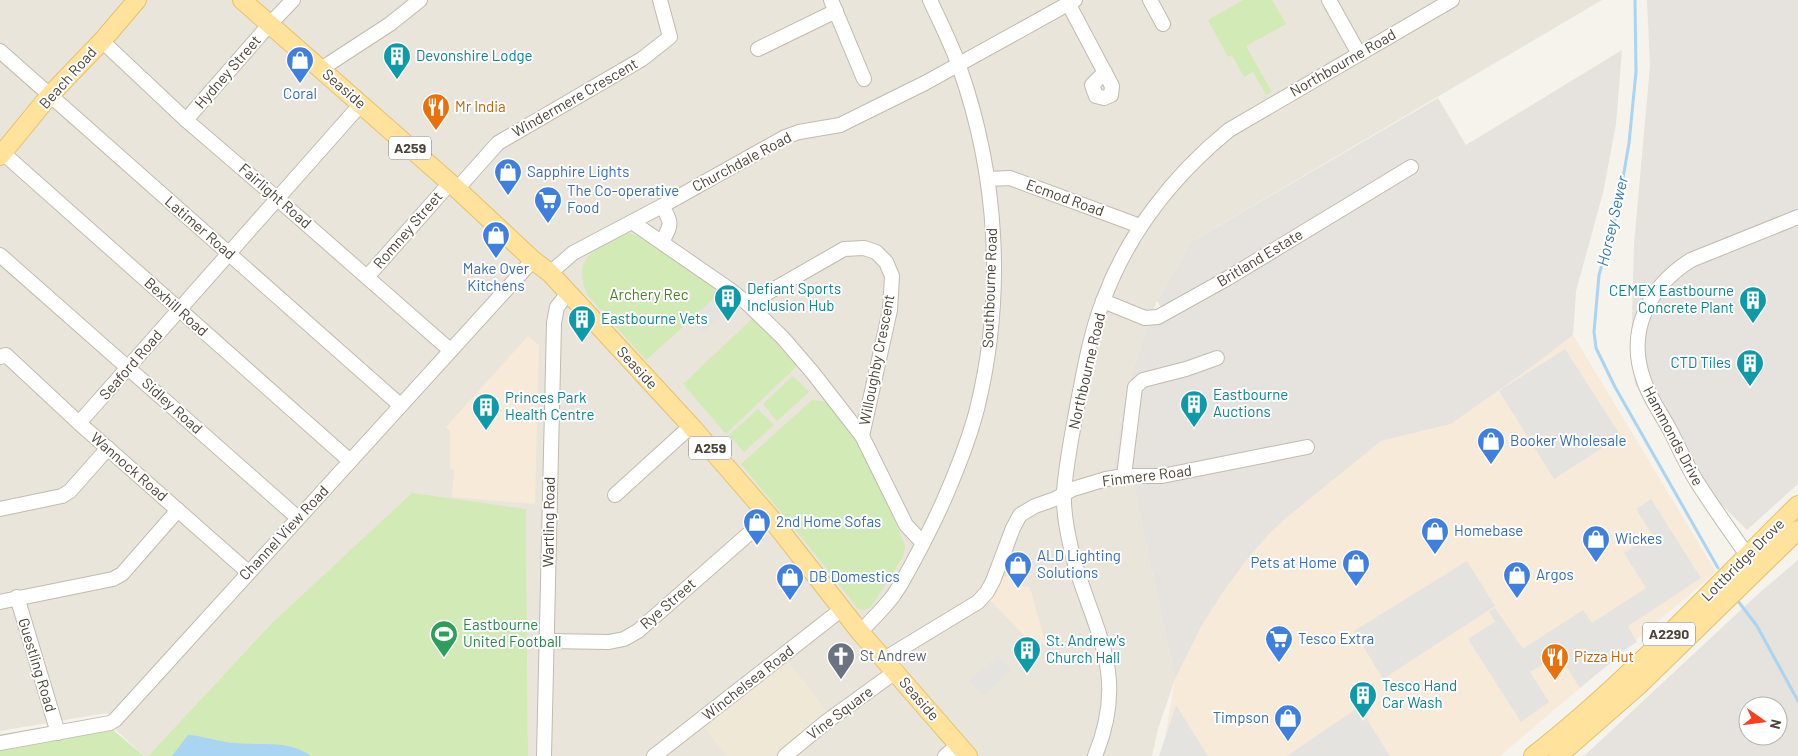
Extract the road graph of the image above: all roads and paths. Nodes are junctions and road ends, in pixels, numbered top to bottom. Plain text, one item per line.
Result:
1 (137, 0) edge
2 (242, 0) edge
3 (293, 0) edge
4 (420, 0) edge
5 (660, 0) edge
6 (930, 0) edge
7 (1150, 0) edge
8 (1329, 0) edge
9 (1452, 0) edge
10 (1072, 2) edge
11 (833, 6) edge
12 (1163, 24) dead end
13 (269, 25) junction
14 (102, 41) junction
15 (758, 49) dead end
16 (0, 51) edge
17 (1360, 54) junction
18 (959, 65) junction
19 (320, 69) junction
20 (1105, 72) dead end
21 (864, 79) dead end
22 (50, 95) junction
23 (361, 104) junction
24 (186, 120) junction
25 (1, 155) edge
26 (1411, 167) dead end
27 (988, 180) junction
28 (453, 186) junction
29 (277, 198) junction
30 (662, 206) junction
31 (1798, 217) edge
32 (632, 222) junction
33 (1140, 226) junction
34 (662, 242) junction
35 (229, 253) junction
36 (0, 255) edge
37 (533, 260) junction
38 (550, 273) junction
39 (367, 277) junction
40 (568, 293) junction
41 (1103, 301) junction
42 (748, 304) junction
43 (179, 310) junction
44 (450, 350) junction
45 (1217, 358) dead end
46 (6, 359) edge
47 (128, 367) junction
48 (400, 405) junction
49 (79, 423) junction
50 (691, 426) junction
51 (862, 436) junction
52 (1307, 447) dead end
53 (108, 448) junction
54 (350, 461) junction
55 (1124, 476) junction
56 (1064, 494) junction
57 (615, 495) dead end
58 (1798, 505) edge
59 (0, 509) edge
60 (178, 510) junction
61 (769, 516) junction
62 (298, 518) junction
63 (1798, 530) edge
64 (923, 544) junction
65 (1747, 555) junction
66 (248, 572) junction
67 (17, 597) junction
68 (0, 602) edge
69 (842, 609) junction
70 (860, 632) junction
71 (546, 641) junction
72 (889, 666) junction
73 (58, 732) junction
74 (0, 743) edge
75 (957, 752) edge
76 (544, 756) edge
77 (654, 756) edge
78 (785, 756) edge
79 (1096, 756) edge
80 (1533, 756) edge
81 (1558, 756) edge

1 - 14 main road, Beach Road
2 - 13 main road, Seaside / A259
3 - 13 street, Hydney Street
4 - 19 street
5 - 28 street, Windermere Crescent
6 - 18 street, Southbourne Road
7 - 12 street
8 - 17 street
9 - 17 street, Northbourne Road
10 - 18 street, Churchdale Road
10 - 20 street
11 - 15 street
11 - 21 street
13 - 19 main road, Seaside / A259
13 - 24 street, Hydney Street
14 - 22 main road, Beach Road
14 - 24 street, Fairlight Road
16 - 22 street, Latimer Road
17 - 33 street, Northbourne Road
18 - 27 street, Southbourne Road
18 - 30 street, Churchdale Road
19 - 23 main road, Seaside / A259
22 - 25 main road, Beach Road
22 - 35 street, Latimer Road
23 - 28 main road, Seaside / A259
23 - 29 street, Seaford Road
24 - 29 street, Fairlight Road
25 - 43 street, Bexhill Road
26 - 41 street, Britland Estate
27 - 33 street, Ecmod Road
27 - 64 street, Southbourne Road
28 - 37 main road, Seaside / A259
28 - 39 street, Romney Street
29 - 35 street, Seaford Road
29 - 39 street, Fairlight Road
30 - 32 street, Churchdale Road
30 - 34 street
31 - 65 street, Hammonds Drive
32 - 34 street, Willoughby Crescent
32 - 38 street, Churchdale Road
33 - 41 street, Northbourne Road
34 - 42 street, Willoughby Crescent
35 - 43 street, Seaford Road
35 - 48 street, Latimer Road
36 - 47 street, Sidley Road
37 - 38 main road, Seaside / A259
37 - 44 street, Channel View Road
38 - 40 main road, Seaside / A259
39 - 44 street, Fairlight Road
40 - 50 main road, Seaside / A259
40 - 71 street, Wartling Road
41 - 56 street, Northbourne Road
42 - 51 street, Willoughby Crescent
42 - 51 street, Willoughby Crescent
43 - 47 street, Seaford Road
43 - 54 street, Bexhill Road
44 - 48 street, Channel View Road
45 - 55 street
46 - 49 street, Wannock Road
47 - 49 street, Seaford Road
47 - 62 street, Sidley Road
48 - 54 street, Channel View Road
49 - 53 street, Wannock Road
50 - 57 street
50 - 61 main road, Seaside / A259
51 - 64 street, Willoughby Crescent
52 - 55 street, Finmere Road
53 - 59 street
53 - 60 street, Wannock Road
54 - 62 street, Channel View Road
55 - 56 street, Finmere Road
56 - 72 street, Finmere Road
56 - 79 street, Northbourne Road
58 - 65 main road, Lottbridge Drove / A2290
60 - 66 street, Wannock Road
60 - 67 street
61 - 69 main road, Seaside / A259
61 - 71 street, Rye Street
62 - 66 street, Channel View Road
63 - 81 main road, Lottbridge Drove / A2290
64 - 70 street, Southbourne Road
65 - 80 main road, Lottbridge Drove / A2290
66 - 73 street, Channel View Road
67 - 68 street
67 - 73 street, Guestling Road
69 - 70 main road, Seaside / A259
69 - 77 street, Winchelsea Road
70 - 72 main road, Seaside / A259
71 - 76 street, Wartling Road
72 - 75 main road, Seaside / A259
72 - 78 street, Vine Square
73 - 74 street, Channel View Road

